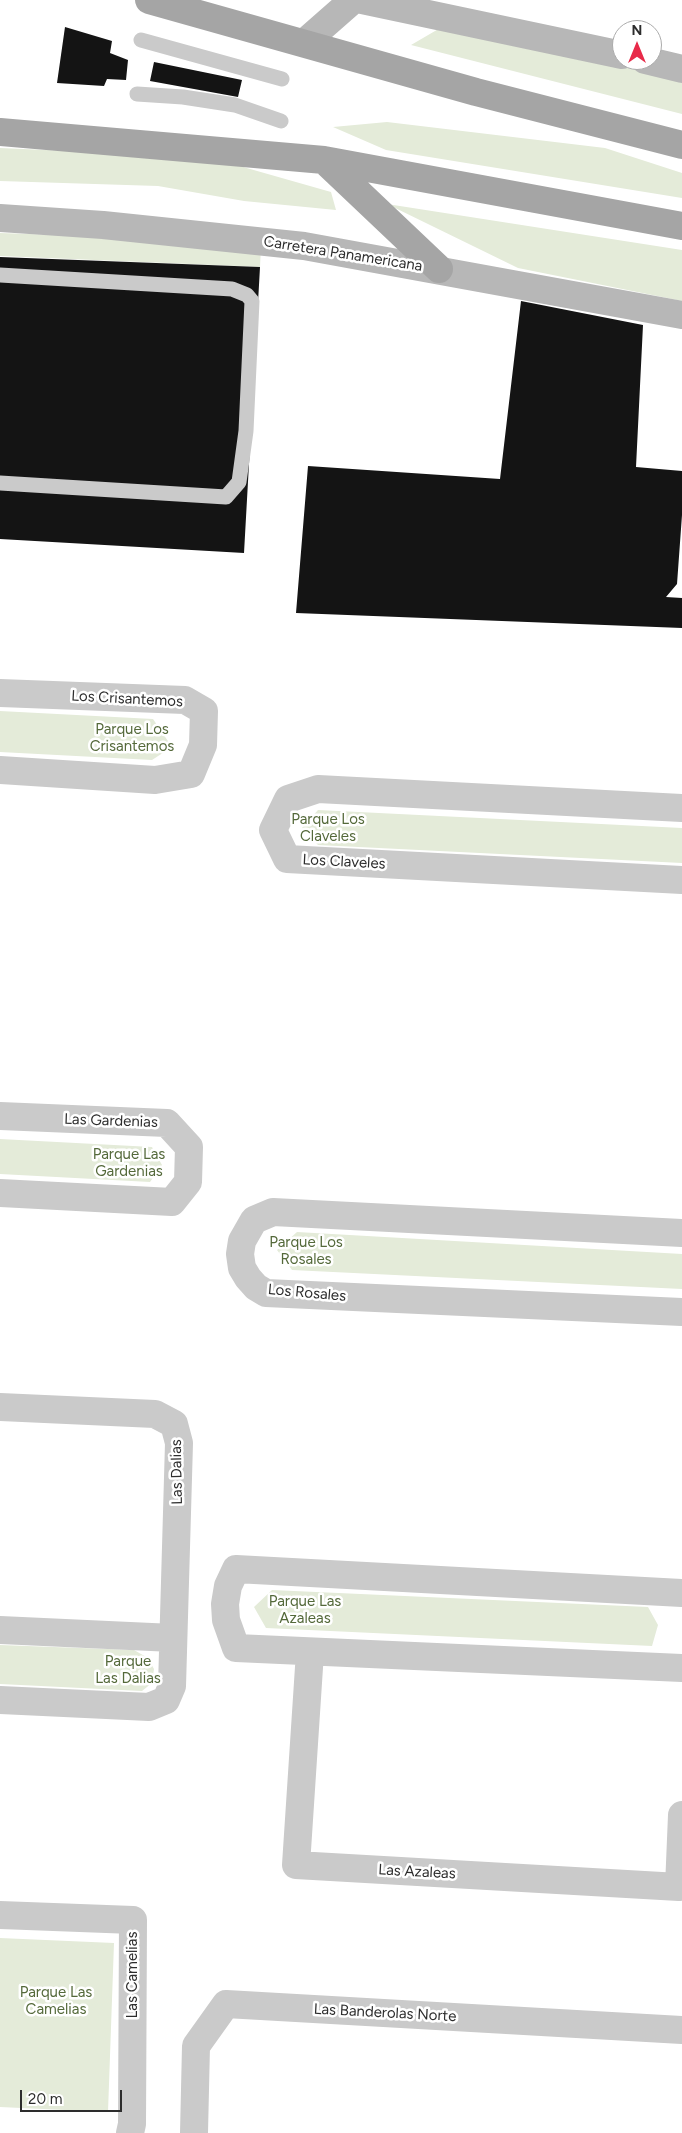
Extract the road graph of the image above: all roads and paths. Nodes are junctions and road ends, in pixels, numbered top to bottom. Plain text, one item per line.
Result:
1 (149, 0) edge
2 (353, 0) edge
3 (362, 0) edge
4 (141, 40) dead end
5 (304, 43) junction
6 (612, 53) edge
7 (662, 64) edge
8 (682, 69) edge
9 (282, 79) dead end
10 (137, 94) dead end
11 (281, 121) dead end
12 (0, 132) edge
13 (682, 145) edge
14 (324, 160) junction
15 (0, 218) edge
16 (682, 226) edge
17 (440, 269) junction
18 (0, 275) edge
19 (682, 315) edge
20 (0, 483) edge
21 (0, 693) edge
22 (0, 770) edge
23 (682, 808) edge
24 (682, 880) edge
25 (0, 1116) edge
26 (0, 1193) edge
27 (682, 1233) edge
28 (682, 1312) edge
29 (0, 1407) edge
30 (682, 1593) edge
31 (0, 1630) edge
32 (173, 1638) junction
33 (310, 1652) junction
34 (682, 1668) edge
35 (0, 1700) edge
36 (682, 1815) edge
37 (0, 1915) edge
38 (682, 2030) edge
39 (130, 2133) edge
40 (194, 2133) edge

1 - 5 main road
2 - 5 street
3 - 6 street
4 - 9 lane
5 - 13 main road
7 - 8 street
10 - 11 lane
12 - 14 main road
14 - 16 main road
14 - 17 main road
15 - 17 street, Carretera Panamericana
17 - 19 street, Carretera Panamericana
18 - 20 lane
21 - 22 street, Los Crisantemos
23 - 24 street, Los Claveles
25 - 26 street, Las Gardenias
27 - 28 street, Los Rosales
29 - 32 street, Las Dalias
30 - 33 street
31 - 32 street
32 - 35 street, Las Dalias
33 - 34 street
33 - 36 street, Las Azaleas
37 - 39 street, Las Camelias
38 - 40 street, Las Banderolas Norte

